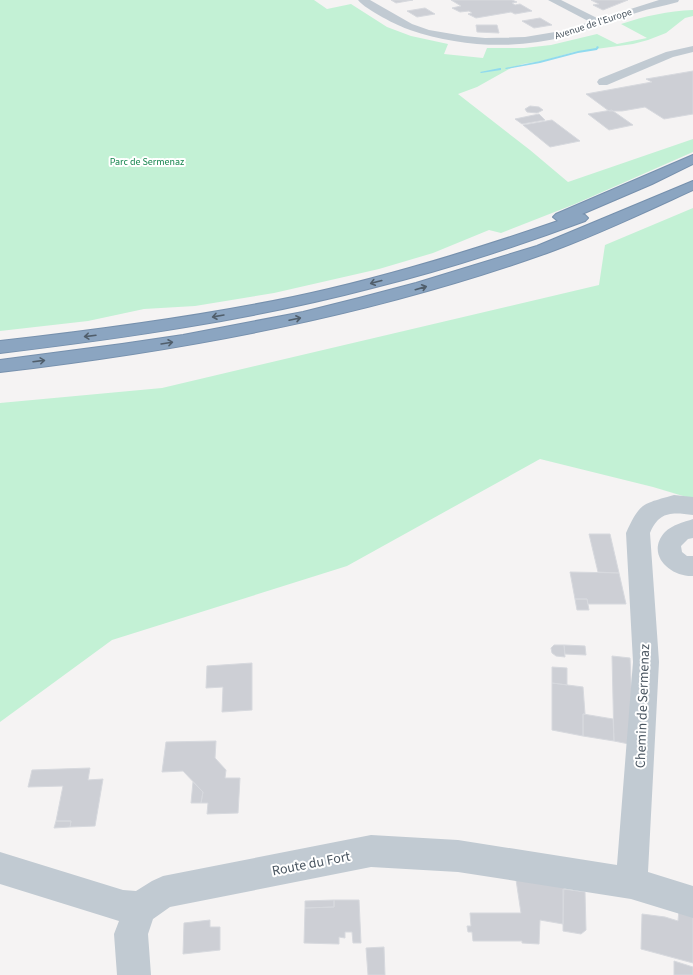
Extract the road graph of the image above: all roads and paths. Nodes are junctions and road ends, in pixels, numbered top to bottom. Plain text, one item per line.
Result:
1 (363, 0) edge
2 (553, 0) edge
3 (674, 0) edge
4 (686, 0) edge
5 (662, 2) junction
6 (598, 22) junction
7 (693, 49) edge
8 (603, 82) dead end
9 (693, 159) edge
10 (693, 170) edge
11 (693, 185) edge
12 (467, 256) junction
13 (0, 347) edge
14 (0, 366) edge
15 (693, 506) edge
16 (693, 528) edge
17 (693, 566) edge
18 (0, 868) edge
19 (631, 883) junction
20 (693, 902) edge
21 (140, 908) junction
22 (134, 975) edge

1 - 6 street, Avenue de l'Europe
2 - 6 street
3 - 5 street, Avenue de l'Europe
4 - 5 street, Avenue de l'Europe
5 - 6 street, Avenue de l'Europe
7 - 8 street
9 - 12 highway
10 - 12 highway
14 -> 11 highway
12 -> 13 highway
15 - 19 street, Chemin de Sermenaz
16 - 17 street
18 - 21 street
19 - 20 street
19 - 21 street, Route du Fort
21 - 22 street

